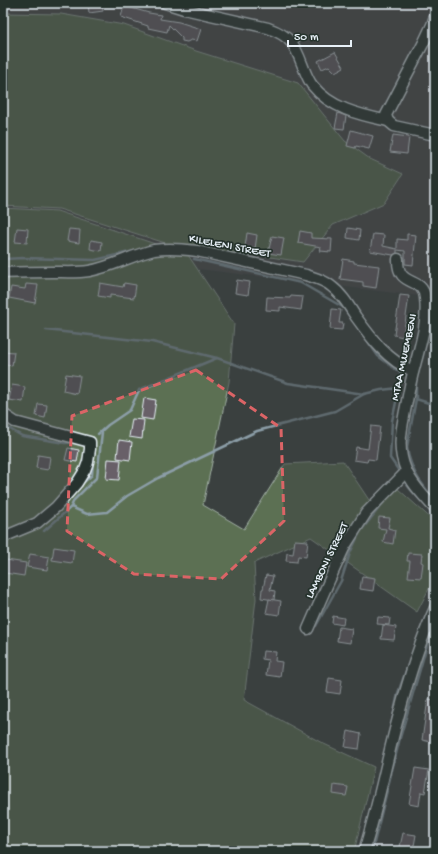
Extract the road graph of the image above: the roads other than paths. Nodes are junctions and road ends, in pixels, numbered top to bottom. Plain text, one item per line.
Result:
1 (165, 3) edge
2 (435, 16) edge
3 (388, 121) junction
4 (435, 135) edge
5 (398, 259) dead end
6 (3, 273) edge
7 (413, 371) junction
8 (3, 414) edge
9 (406, 472) junction
10 (435, 509) edge
11 (3, 537) edge
12 (435, 608) edge
13 (308, 629) dead end
14 (364, 851) edge

1 - 3 street
2 - 3 street
3 - 4 street
5 - 7 street, MTAA MWEMBENI
6 - 7 street, KILELENI STREET
7 - 9 street, MTAA MWEMBENI
8 - 11 street
9 - 10 street
9 - 13 street, LAMBONI STREET
12 - 14 street

